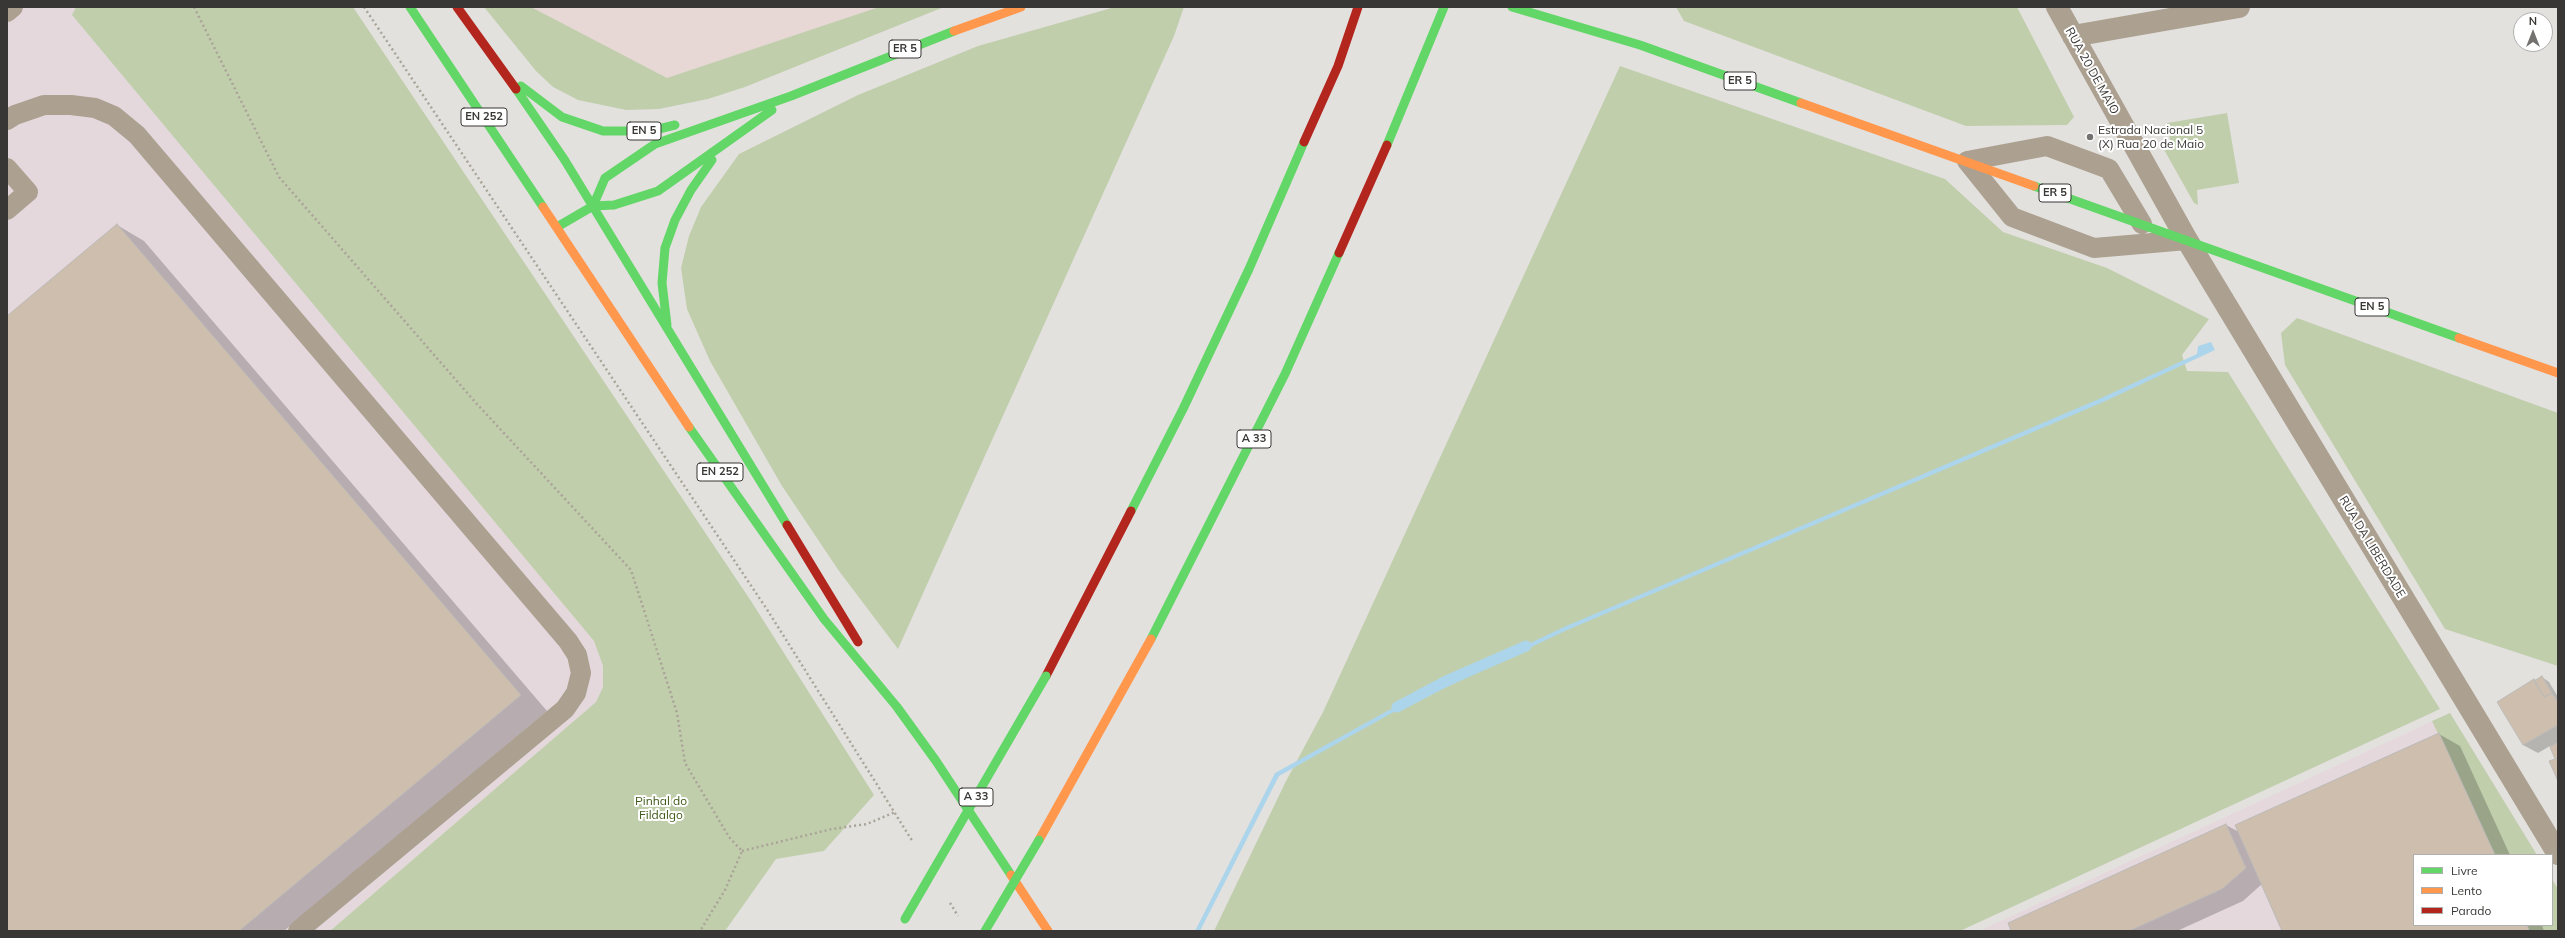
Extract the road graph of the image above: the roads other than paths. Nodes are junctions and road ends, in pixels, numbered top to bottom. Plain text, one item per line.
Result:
1 (13, 7) edge
2 (410, 7) edge
3 (457, 7) edge
4 (1022, 7) edge
5 (1358, 7) edge
6 (1444, 7) edge
7 (1512, 7) edge
8 (2056, 7) edge
9 (2239, 7) edge
10 (7, 12) edge
11 (2072, 36) junction
12 (508, 77) junction
13 (791, 96) junction
14 (7, 120) edge
15 (722, 147) junction
16 (1967, 161) junction
17 (7, 168) edge
18 (593, 206) junction
19 (7, 210) edge
20 (2142, 224) junction
21 (557, 227) junction
22 (2187, 240) junction
23 (668, 332) junction
24 (2558, 373) edge
25 (897, 707) junction
26 (2558, 854) edge
27 (904, 922) dead end
28 (298, 931) edge
29 (985, 931) edge
30 (1048, 931) edge

1 - 10 lane
2 - 21 main road, EN 252
3 - 12 main road, EN 5
4 - 13 main road, ER 5
5 - 27 main road, A 33, bridge
6 - 29 main road, A 33, bridge
7 - 16 main road, ER 5
8 - 11 street, RUA 20 DE MAIO
9 - 11 street
11 - 22 street, RUA 20 DE MAIO
12 - 13 main road, EN 5
12 - 18 main road, EN 252
13 - 15 main road, ER 5
13 - 18 main road
14 - 28 lane
15 - 18 main road
15 - 23 main road
16 - 20 main road, ER 5
16 - 20 lane
16 - 22 lane
17 - 19 lane
18 - 21 main road
18 - 23 main road, EN 252
20 - 22 main road, ER 5
21 - 25 main road, EN 252
22 - 24 main road, EN 5
22 - 26 street, RUA DA LIBERDADE
23 - 25 main road, EN 252
25 - 30 main road, EN 252

